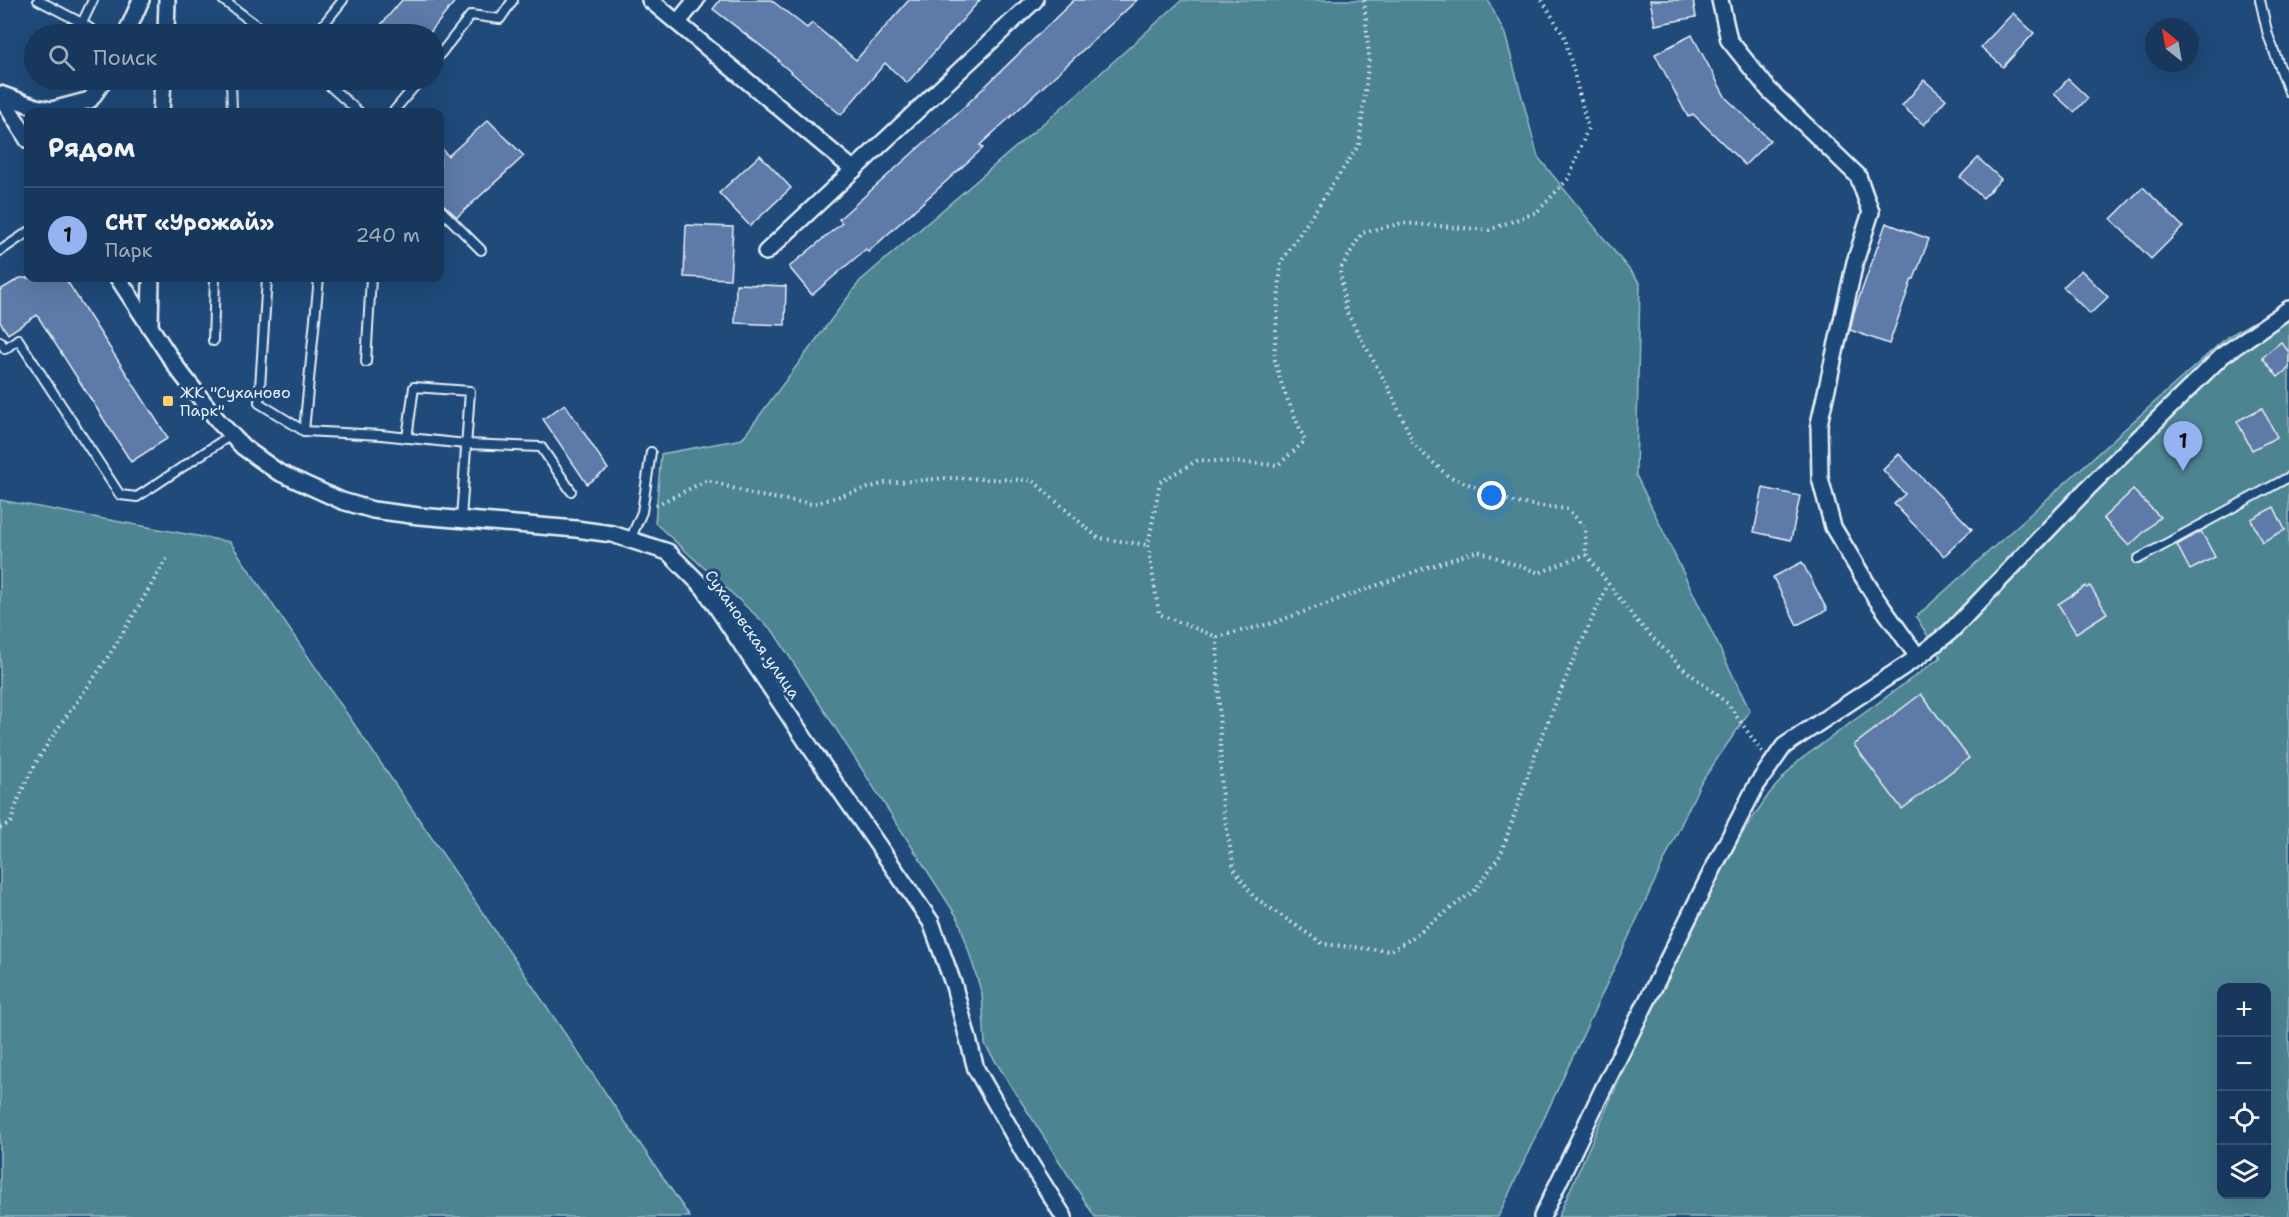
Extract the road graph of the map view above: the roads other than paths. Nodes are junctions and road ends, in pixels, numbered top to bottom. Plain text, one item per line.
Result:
1 (38, 0) edge
2 (93, 0) edge
3 (141, 0) edge
4 (167, 0) edge
5 (223, 0) edge
6 (343, 0) edge
7 (513, 0) edge
8 (650, 0) edge
9 (696, 0) edge
10 (1035, 0) edge
11 (1720, 0) edge
12 (2259, 0) edge
13 (678, 22) junction
14 (82, 23) joint
15 (130, 24) edge
16 (166, 24) edge
17 (255, 24) edge
18 (324, 24) edge
19 (444, 49) edge
20 (98, 90) edge
21 (162, 90) edge
22 (231, 90) edge
23 (335, 90) edge
24 (412, 90) edge
25 (2289, 92) edge
26 (0, 95) edge
27 (88, 106) edge
28 (41, 108) edge
29 (70, 108) edge
30 (161, 108) edge
31 (232, 108) edge
32 (355, 108) edge
33 (396, 108) edge
34 (24, 134) edge
35 (854, 170) junction
36 (444, 212) edge
37 (24, 235) edge
38 (480, 250) dead end
39 (0, 251) edge
40 (766, 252) dead end
41 (121, 282) edge
42 (151, 282) edge
43 (215, 282) edge
44 (267, 282) edge
45 (319, 282) edge
46 (371, 282) edge
47 (2289, 309) edge
48 (150, 327) junction
49 (213, 340) dead end
50 (0, 341) edge
51 (366, 362) dead end
52 (304, 430) junction
53 (231, 435) junction
54 (407, 438) junction
55 (466, 444) junction
56 (651, 452) dead end
57 (2289, 477) edge
58 (571, 491) dead end
59 (461, 519) junction
60 (630, 540) junction
61 (2138, 559) dead end
62 (1918, 657) junction
63 (1064, 1217) edge
64 (1542, 1217) edge

1 - 14 lane
2 - 14 lane
3 - 15 street
4 - 16 street
5 - 17 lane
6 - 18 lane
7 - 19 lane
8 - 13 street
9 - 13 street
10 - 35 street
11 - 62 street
12 - 25 lane
13 - 35 street
20 - 27 street
21 - 30 street
22 - 31 lane
23 - 32 lane
24 - 33 lane
26 - 28 street
26 - 34 street
27 - 29 street
35 - 40 street
36 - 38 lane
37 - 39 lane
41 - 48 street, Сухановская улица
42 - 48 street
43 - 49 lane
44 - 52 lane
45 - 52 lane
46 - 51 lane
47 - 62 street
48 - 53 street, Сухановская улица
50 - 53 lane
52 - 54 lane
53 - 59 street, Сухановская улица
54 - 55 lane
54 - 55 lane
55 - 58 lane
55 - 59 lane
56 - 60 lane
57 - 61 lane
59 - 60 street, Сухановская улица
60 - 63 street, Сухановская улица
62 - 64 street

